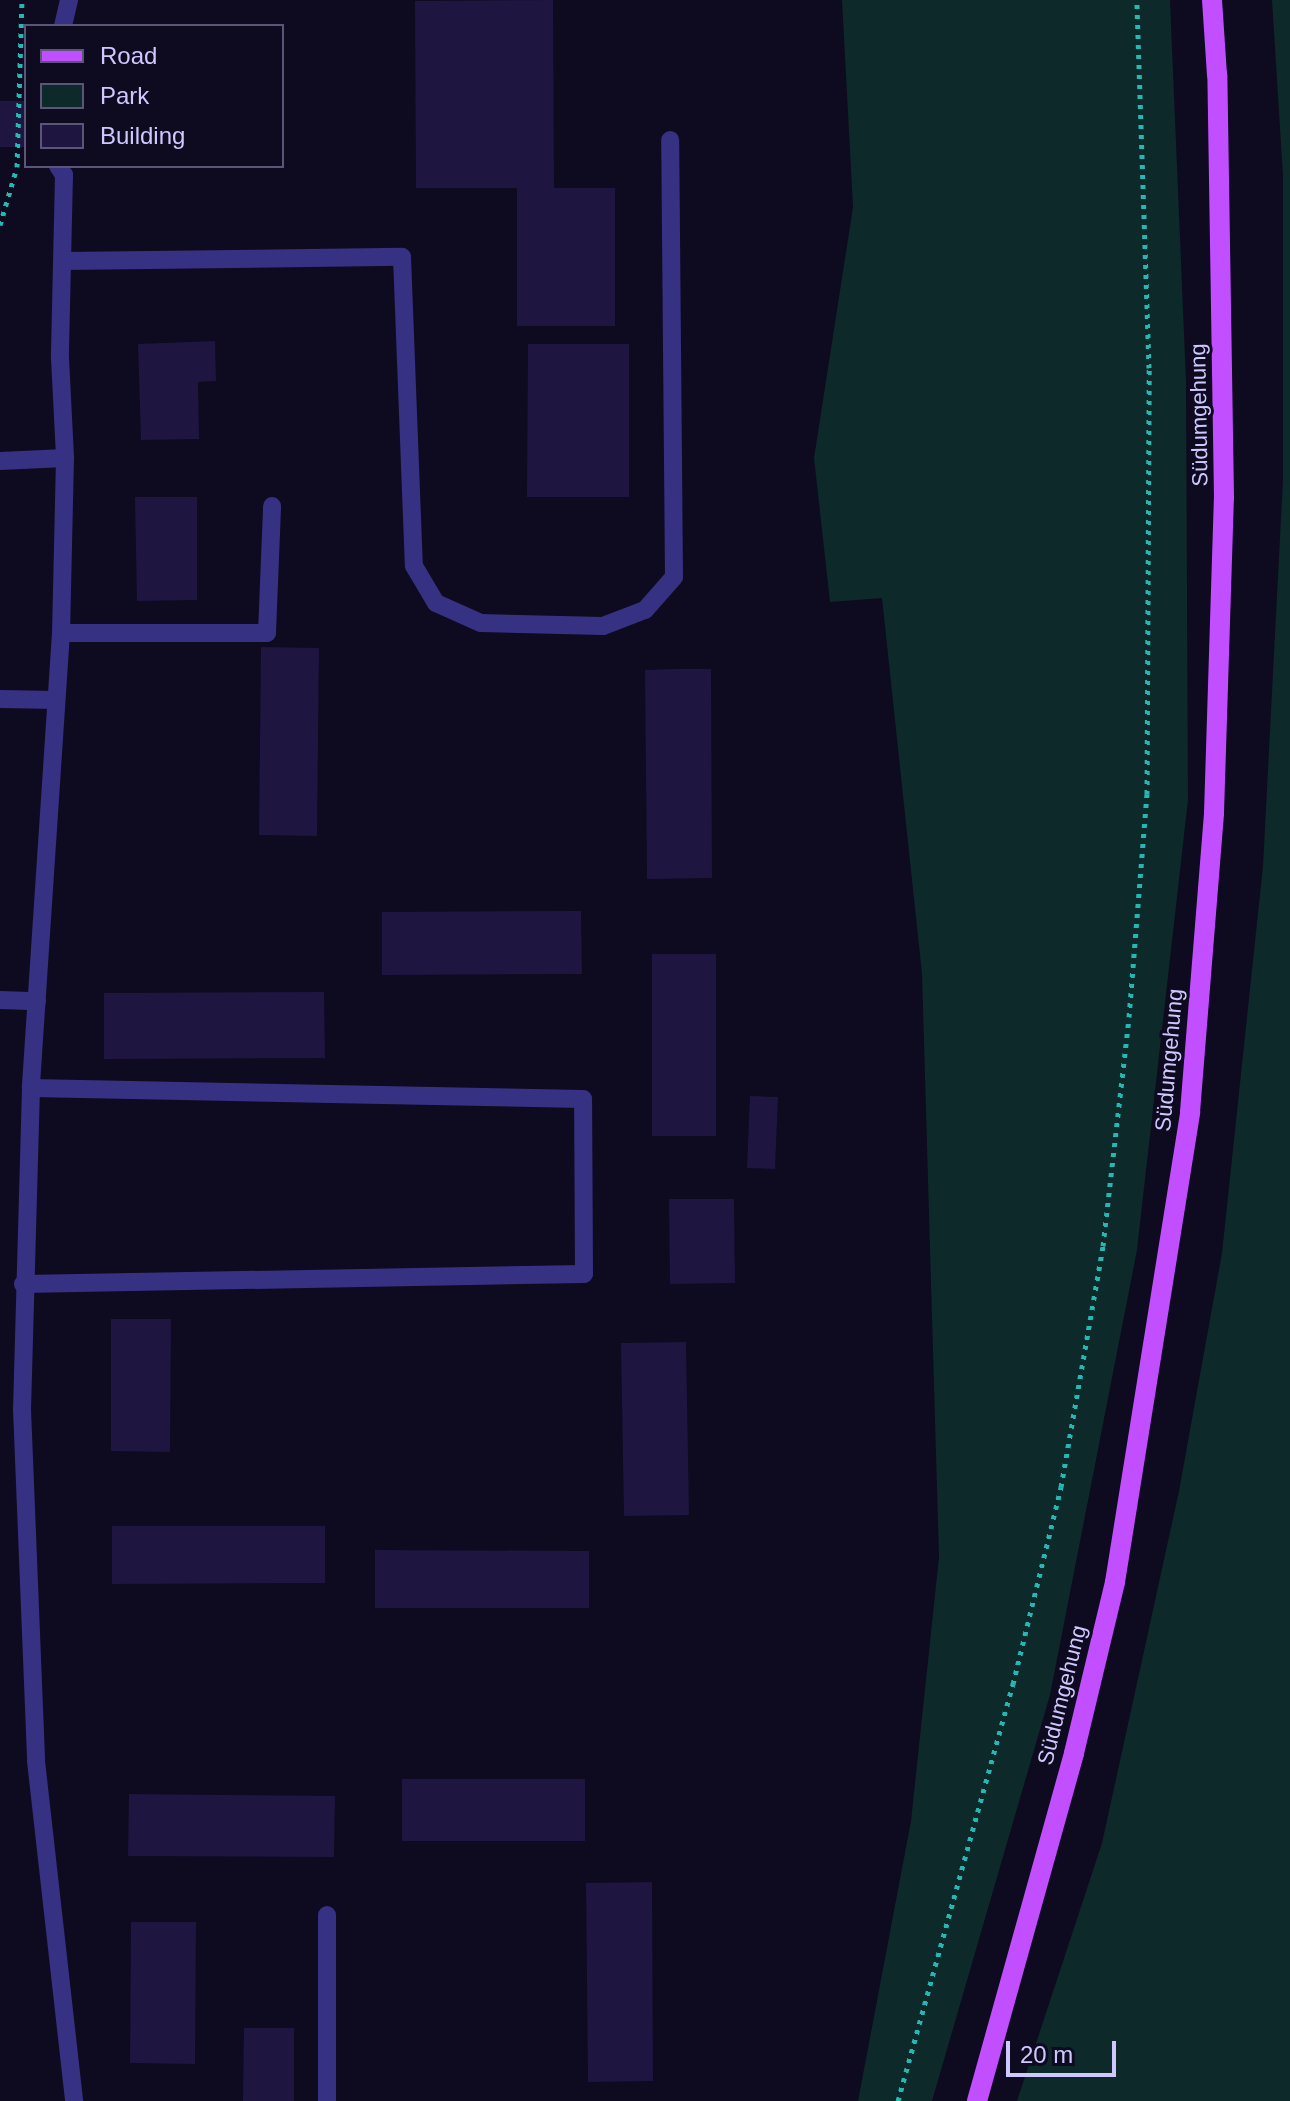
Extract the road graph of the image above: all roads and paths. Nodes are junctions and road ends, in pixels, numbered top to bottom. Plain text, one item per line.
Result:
1 (22, 0) edge
2 (1137, 0) edge
3 (1212, 0) edge
4 (670, 140) dead end
5 (65, 169) edge
6 (0, 225) edge
7 (63, 261) junction
8 (65, 458) junction
9 (0, 461) edge
10 (272, 506) dead end
11 (61, 633) junction
12 (0, 699) edge
13 (56, 700) junction
14 (0, 1000) edge
15 (37, 1001) junction
16 (31, 1088) junction
17 (23, 1284) junction
18 (327, 1915) dead end
19 (74, 2101) edge
20 (327, 2101) edge
21 (898, 2101) edge
22 (977, 2101) edge

1 - 6 path
2 - 21 path
3 - 22 main road, Südumgehung
4 - 7 lane
5 - 7 lane
7 - 8 lane
8 - 9 lane
8 - 11 lane
10 - 11 lane
11 - 13 lane
12 - 13 lane
13 - 15 lane
14 - 15 lane
15 - 16 lane
16 - 17 lane
16 - 17 lane
17 - 19 lane
18 - 20 lane

